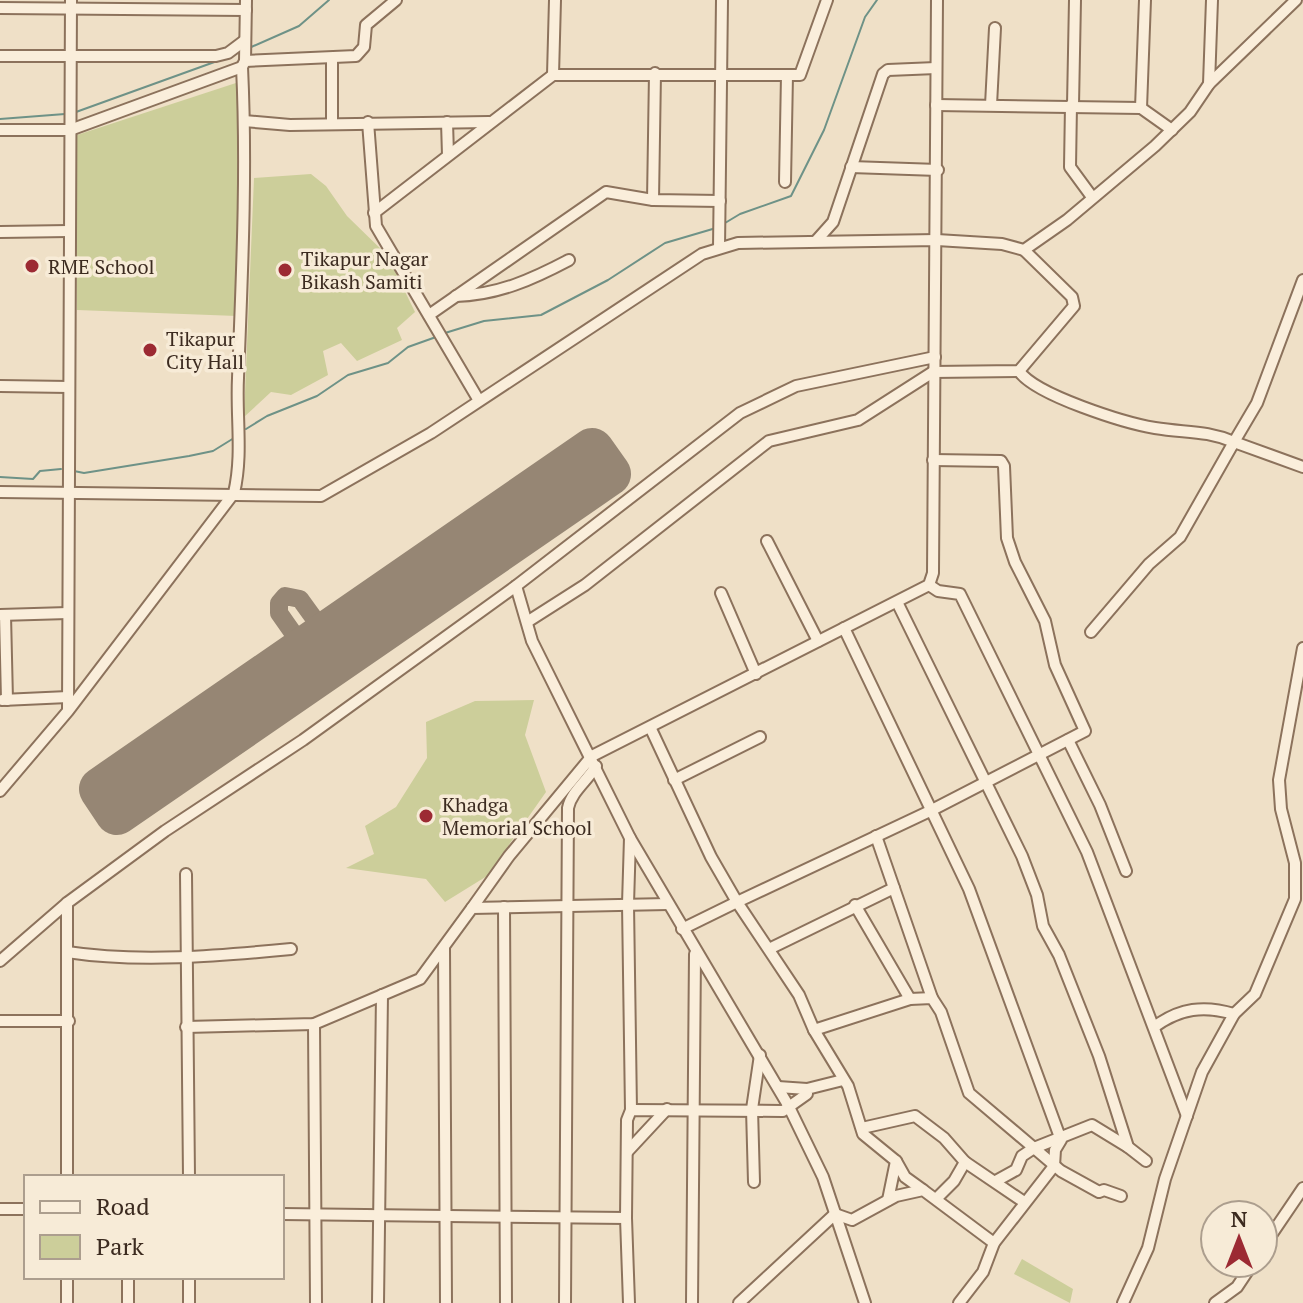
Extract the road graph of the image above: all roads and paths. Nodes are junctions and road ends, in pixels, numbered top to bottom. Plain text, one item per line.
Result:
1 (396, 0) edge
2 (555, 0) edge
3 (722, 0) edge
4 (827, 0) edge
5 (937, 0) edge
6 (1075, 0) edge
7 (1145, 0) edge
8 (1212, 0) edge
9 (1296, 0) edge
10 (71, 4) edge
11 (246, 5) edge
12 (0, 8) edge
13 (995, 28) dead end
14 (244, 41) junction
15 (0, 56) edge
16 (70, 57) junction
17 (332, 60) junction
18 (243, 64) junction
19 (936, 68) junction
20 (655, 73) junction
21 (722, 73) junction
22 (553, 75) junction
23 (787, 75) junction
24 (1209, 84) junction
25 (936, 105) junction
26 (991, 105) junction
27 (1072, 105) junction
28 (1141, 108) junction
29 (244, 121) junction
30 (368, 122) junction
31 (447, 122) junction
32 (489, 122) junction
33 (332, 124) junction
34 (0, 130) edge
35 (70, 130) junction
36 (1172, 130) junction
37 (448, 155) junction
38 (851, 167) junction
39 (938, 170) junction
40 (785, 182) dead end
41 (1092, 197) junction
42 (653, 200) junction
43 (720, 201) junction
44 (374, 213) junction
45 (69, 231) junction
46 (0, 232) edge
47 (937, 240) junction
48 (816, 241) junction
49 (719, 248) junction
50 (1024, 250) junction
51 (569, 260) dead end
52 (1303, 280) edge
53 (456, 296) junction
54 (429, 315) junction
55 (935, 357) junction
56 (1019, 371) junction
57 (933, 372) junction
58 (0, 386) edge
59 (69, 387) junction
60 (478, 399) junction
61 (1234, 442) junction
62 (933, 460) junction
63 (1303, 467) edge
64 (0, 492) edge
65 (234, 493) junction
66 (66, 495) junction
67 (767, 541) dead end
68 (929, 585) junction
69 (516, 586) junction
70 (721, 593) dead end
71 (897, 602) junction
72 (68, 613) junction
73 (2, 615) edge
74 (527, 622) junction
75 (844, 628) junction
76 (1091, 632) dead end
77 (818, 641) junction
78 (1303, 648) edge
79 (756, 674) junction
80 (68, 697) junction
81 (3, 700) edge
82 (68, 711) junction
83 (651, 729) junction
84 (760, 737) dead end
85 (1068, 740) junction
86 (1040, 754) junction
87 (594, 761) junction
88 (674, 780) junction
89 (985, 780) junction
90 (0, 791) edge
91 (930, 811) junction
92 (876, 836) junction
93 (630, 838) junction
94 (1126, 871) dead end
95 (186, 874) dead end
96 (894, 888) junction
97 (737, 902) junction
98 (67, 903) junction
99 (565, 904) junction
100 (628, 904) junction
101 (668, 904) junction
102 (855, 905) junction
103 (504, 907) junction
104 (472, 908) junction
105 (682, 929) junction
106 (444, 948) junction
107 (291, 949) dead end
108 (769, 949) junction
109 (67, 952) junction
110 (695, 952) junction
111 (186, 956) junction
112 (0, 961) edge
113 (382, 995) junction
114 (932, 998) junction
115 (910, 999) junction
116 (1234, 1014) junction
117 (0, 1021) edge
118 (69, 1021) junction
119 (314, 1024) junction
120 (186, 1027) junction
121 (1154, 1027) junction
122 (814, 1030) junction
123 (760, 1053) junction
124 (843, 1080) junction
125 (778, 1087) junction
126 (807, 1089) junction
127 (788, 1105) junction
128 (667, 1109) junction
129 (752, 1109) junction
130 (631, 1110) junction
131 (694, 1110) junction
132 (1187, 1116) junction
133 (862, 1128) junction
134 (1058, 1137) junction
135 (1128, 1147) junction
136 (1034, 1148) junction
137 (627, 1152) junction
138 (896, 1161) junction
139 (1146, 1161) dead end
140 (965, 1162) junction
141 (1054, 1166) junction
142 (67, 1175) edge
143 (189, 1175) edge
144 (996, 1181) junction
145 (754, 1182) dead end
146 (1303, 1188) edge
147 (923, 1190) junction
148 (1121, 1196) dead end
149 (937, 1198) junction
150 (888, 1200) junction
151 (1024, 1202) junction
152 (0, 1209) edge
153 (24, 1209) edge
154 (284, 1214) edge
155 (835, 1214) junction
156 (316, 1215) junction
157 (444, 1215) junction
158 (505, 1215) junction
159 (563, 1215) junction
160 (378, 1218) junction
161 (626, 1218) junction
162 (1279, 1223) edge
163 (994, 1243) junction
164 (67, 1279) edge
165 (128, 1279) edge
166 (189, 1279) edge
167 (1242, 1279) edge
168 (67, 1303) edge
169 (128, 1303) edge
170 (189, 1303) edge
171 (316, 1303) edge
172 (378, 1303) edge
173 (446, 1303) edge
174 (506, 1303) edge
175 (565, 1303) edge
176 (629, 1303) edge
177 (692, 1303) edge
178 (739, 1303) edge
179 (865, 1303) edge
180 (959, 1303) edge
181 (1123, 1303) edge
182 (1215, 1303) edge

1 - 17 street
2 - 22 street
3 - 21 street
4 - 23 street
5 - 19 street
6 - 27 street
7 - 28 street
8 - 24 street
9 - 24 street
10 - 11 street
10 - 12 street
10 - 16 street
11 - 14 street
13 - 26 street
14 - 16 street
14 - 18 street
15 - 16 street
16 - 35 street
17 - 18 street
17 - 33 street
18 - 29 street
18 - 35 street
19 - 25 street
19 - 38 street
20 - 21 street
20 - 22 street
20 - 42 street
21 - 23 street
21 - 43 street
22 - 32 street
23 - 40 street
24 - 36 street
25 - 26 street
25 - 39 street
26 - 27 street
27 - 28 street
27 - 41 street
28 - 36 street
29 - 33 street
29 - 65 street
30 - 31 street
30 - 33 street
30 - 44 street
31 - 32 street
31 - 37 street
32 - 37 street
34 - 35 street
35 - 45 street
36 - 41 street
37 - 44 street
38 - 39 street
38 - 48 street
39 - 47 street
41 - 50 street
42 - 43 street
42 - 53 street
43 - 49 street
44 - 54 street
45 - 46 street
45 - 59 street
47 - 48 street
47 - 50 street
47 - 55 street
48 - 49 street
49 - 60 street
50 - 56 street
51 - 53 street
52 - 61 street
53 - 54 street
54 - 60 street
55 - 57 street
55 - 69 street
56 - 57 street
56 - 61 street
57 - 62 street
57 - 74 street
58 - 59 street
59 - 66 street
60 - 65 street
61 - 63 street
61 - 76 street
62 - 68 street
62 - 85 street
64 - 66 street
65 - 66 street
65 - 82 street
66 - 72 street
67 - 77 street
68 - 71 street
68 - 86 street
69 - 74 street
69 - 98 street
70 - 79 street
71 - 75 street
71 - 89 street
72 - 73 street
72 - 80 street
73 - 81 street
74 - 87 street
75 - 77 street
75 - 91 street
77 - 79 street
78 - 116 street
79 - 83 street
80 - 81 street
80 - 82 street
82 - 90 street
83 - 87 street
83 - 88 street
84 - 88 street
85 - 86 street
85 - 94 street
86 - 89 street
86 - 121 street
87 - 93 street
87 - 99 street
87 - 104 street
88 - 97 street
89 - 91 street
89 - 135 street
91 - 92 street
91 - 134 street
92 - 96 street
92 - 97 street
93 - 100 street
93 - 101 street
95 - 111 street
96 - 102 street
96 - 114 street
97 - 105 street
97 - 108 street
98 - 109 street
98 - 112 street
99 - 100 street
99 - 103 street
99 - 159 street
100 - 101 street
100 - 130 street
101 - 105 street
102 - 108 street
102 - 115 street
103 - 104 street
103 - 158 street
104 - 106 street
105 - 110 street
106 - 113 street
106 - 157 street
107 - 111 street
108 - 122 street
109 - 111 street
109 - 118 street
110 - 123 street
110 - 131 street
111 - 120 street
113 - 119 street
113 - 160 street
114 - 115 street
114 - 136 street
115 - 122 street
116 - 121 street
116 - 132 street
117 - 118 street
118 - 142 street
119 - 120 street
119 - 156 street
120 - 143 street
121 - 132 street
122 - 124 street
123 - 125 street
123 - 129 street
124 - 126 street
124 - 133 street
125 - 126 street
125 - 127 street
126 - 127 street
127 - 129 street
127 - 155 street
128 - 130 street
128 - 131 street
128 - 137 street
129 - 131 street
129 - 145 street
130 - 137 street
131 - 177 street
132 - 181 street
133 - 138 street
133 - 140 street
134 - 135 street
134 - 136 street
134 - 141 street
135 - 139 street
136 - 141 street
136 - 144 street
137 - 161 street
138 - 147 street
138 - 150 street
140 - 144 street
140 - 149 street
141 - 148 street
141 - 151 street
144 - 151 street
146 - 162 street
147 - 149 street
147 - 150 street
149 - 163 street
150 - 155 street
151 - 163 street
152 - 153 street
154 - 156 street
155 - 178 street
155 - 179 street
156 - 160 street
156 - 171 street
157 - 158 street
157 - 160 street
157 - 173 street
158 - 159 street
158 - 174 street
159 - 161 street
159 - 175 street
160 - 172 street
161 - 176 street
163 - 180 street
164 - 168 street
165 - 169 street
166 - 170 street
167 - 182 street

